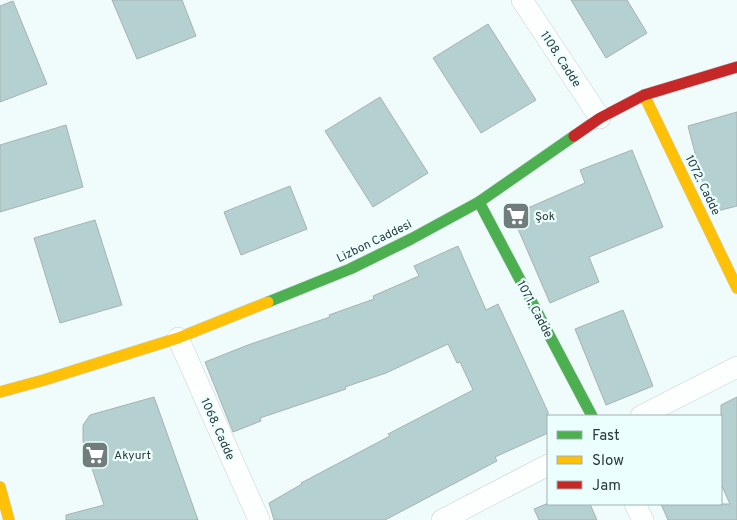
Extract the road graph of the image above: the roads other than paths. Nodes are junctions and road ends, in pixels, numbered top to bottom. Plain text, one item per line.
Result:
1 (522, 0) edge
2 (737, 66) edge
3 (644, 95) junction
4 (600, 118) junction
5 (479, 202) junction
6 (737, 288) edge
7 (178, 338) junction
8 (737, 367) edge
9 (0, 392) edge
10 (591, 415) edge
11 (643, 415) edge
12 (547, 466) edge
13 (0, 487) edge
14 (636, 505) edge
15 (445, 519) edge
16 (9, 520) edge
17 (258, 520) edge
18 (643, 520) edge

1 - 4 street, 1108. Cadde
2 - 3 main road, Lizbon Caddesi
3 - 4 main road, Lizbon Caddesi
3 - 6 main road, 1072. Cadde
4 - 5 main road, Lizbon Caddesi
5 - 7 main road, Lizbon Caddesi
5 - 10 main road, 1071. Cadde
7 - 9 main road, Lizbon Caddesi
7 - 17 street, 1068. Cadde
8 - 11 street
12 - 15 street
13 - 16 main road
14 - 18 street

